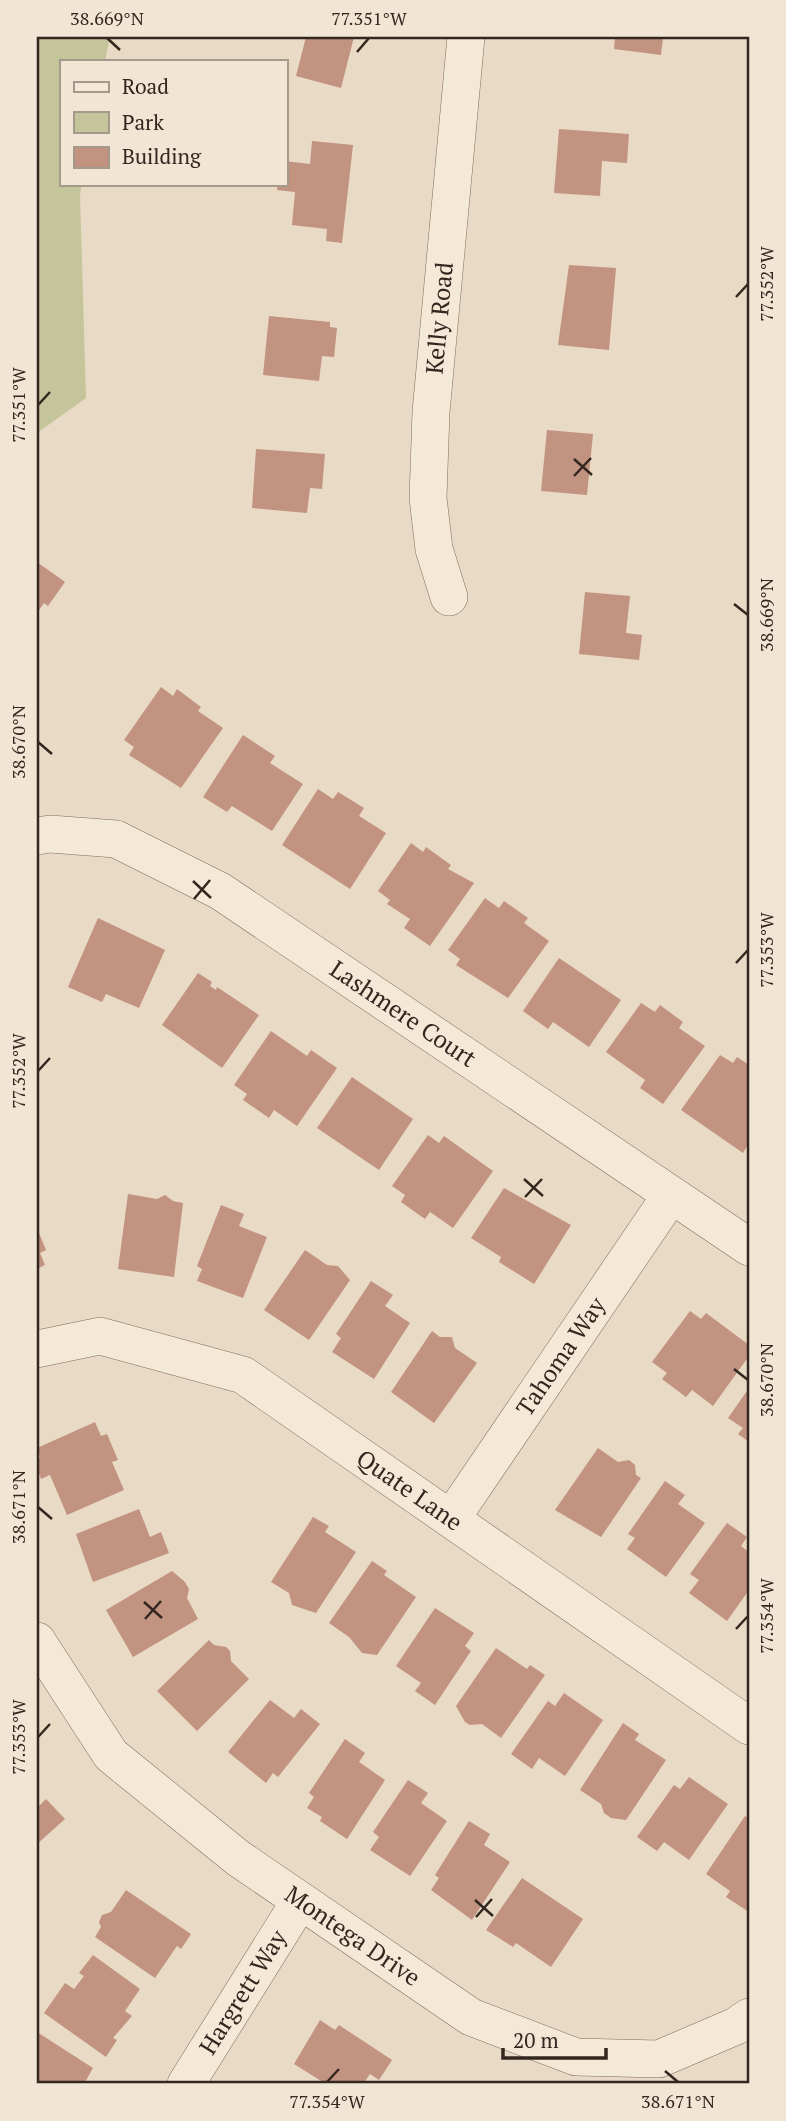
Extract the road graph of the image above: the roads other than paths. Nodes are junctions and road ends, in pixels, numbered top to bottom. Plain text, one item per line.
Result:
1 (466, 37) edge
2 (449, 597) dead end
3 (37, 836) edge
4 (671, 1195) junction
5 (749, 1247) edge
6 (37, 1349) edge
7 (451, 1519) junction
8 (37, 1641) edge
9 (749, 1726) edge
10 (300, 1901) junction
11 (749, 2017) edge
12 (186, 2084) edge

1 - 2 street, Kelly Road
3 - 4 street, Lashmere Court
4 - 5 street, Lashmere Court
4 - 7 street, Tahoma Way
6 - 7 street, Quate Lane
7 - 9 street, Quate Lane
8 - 10 street, Montega Drive
10 - 11 street, Montega Drive
10 - 12 street, Hargrett Way

